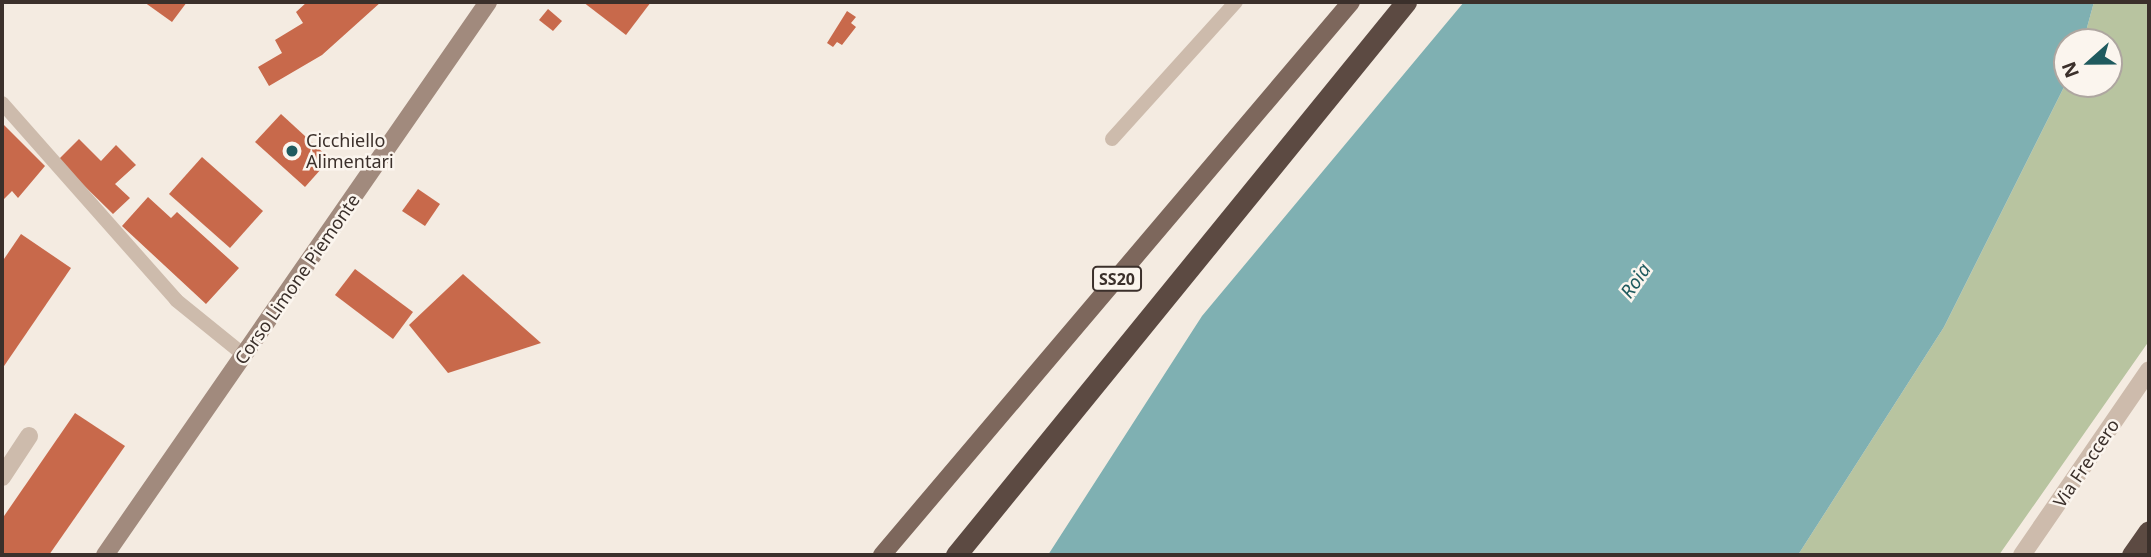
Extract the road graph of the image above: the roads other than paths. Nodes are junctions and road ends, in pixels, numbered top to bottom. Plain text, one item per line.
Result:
1 (488, 2) edge
2 (1236, 2) edge
3 (1351, 2) edge
4 (1406, 2) edge
5 (2, 103) edge
6 (1112, 139) dead end
7 (244, 355) junction
8 (2149, 370) edge
9 (29, 436) dead end
10 (2, 477) edge
11 (2149, 531) edge
12 (105, 555) edge
13 (882, 555) edge
14 (956, 555) edge
15 (2022, 555) edge
16 (2132, 555) edge

1 - 7 main road, Corso Limone Piemonte
2 - 6 lane
3 - 13 main road, SS20
4 - 14 highway
5 - 7 lane
7 - 12 main road, Corso Limone Piemonte
8 - 15 street, Via Freccero
9 - 10 street
11 - 16 highway

